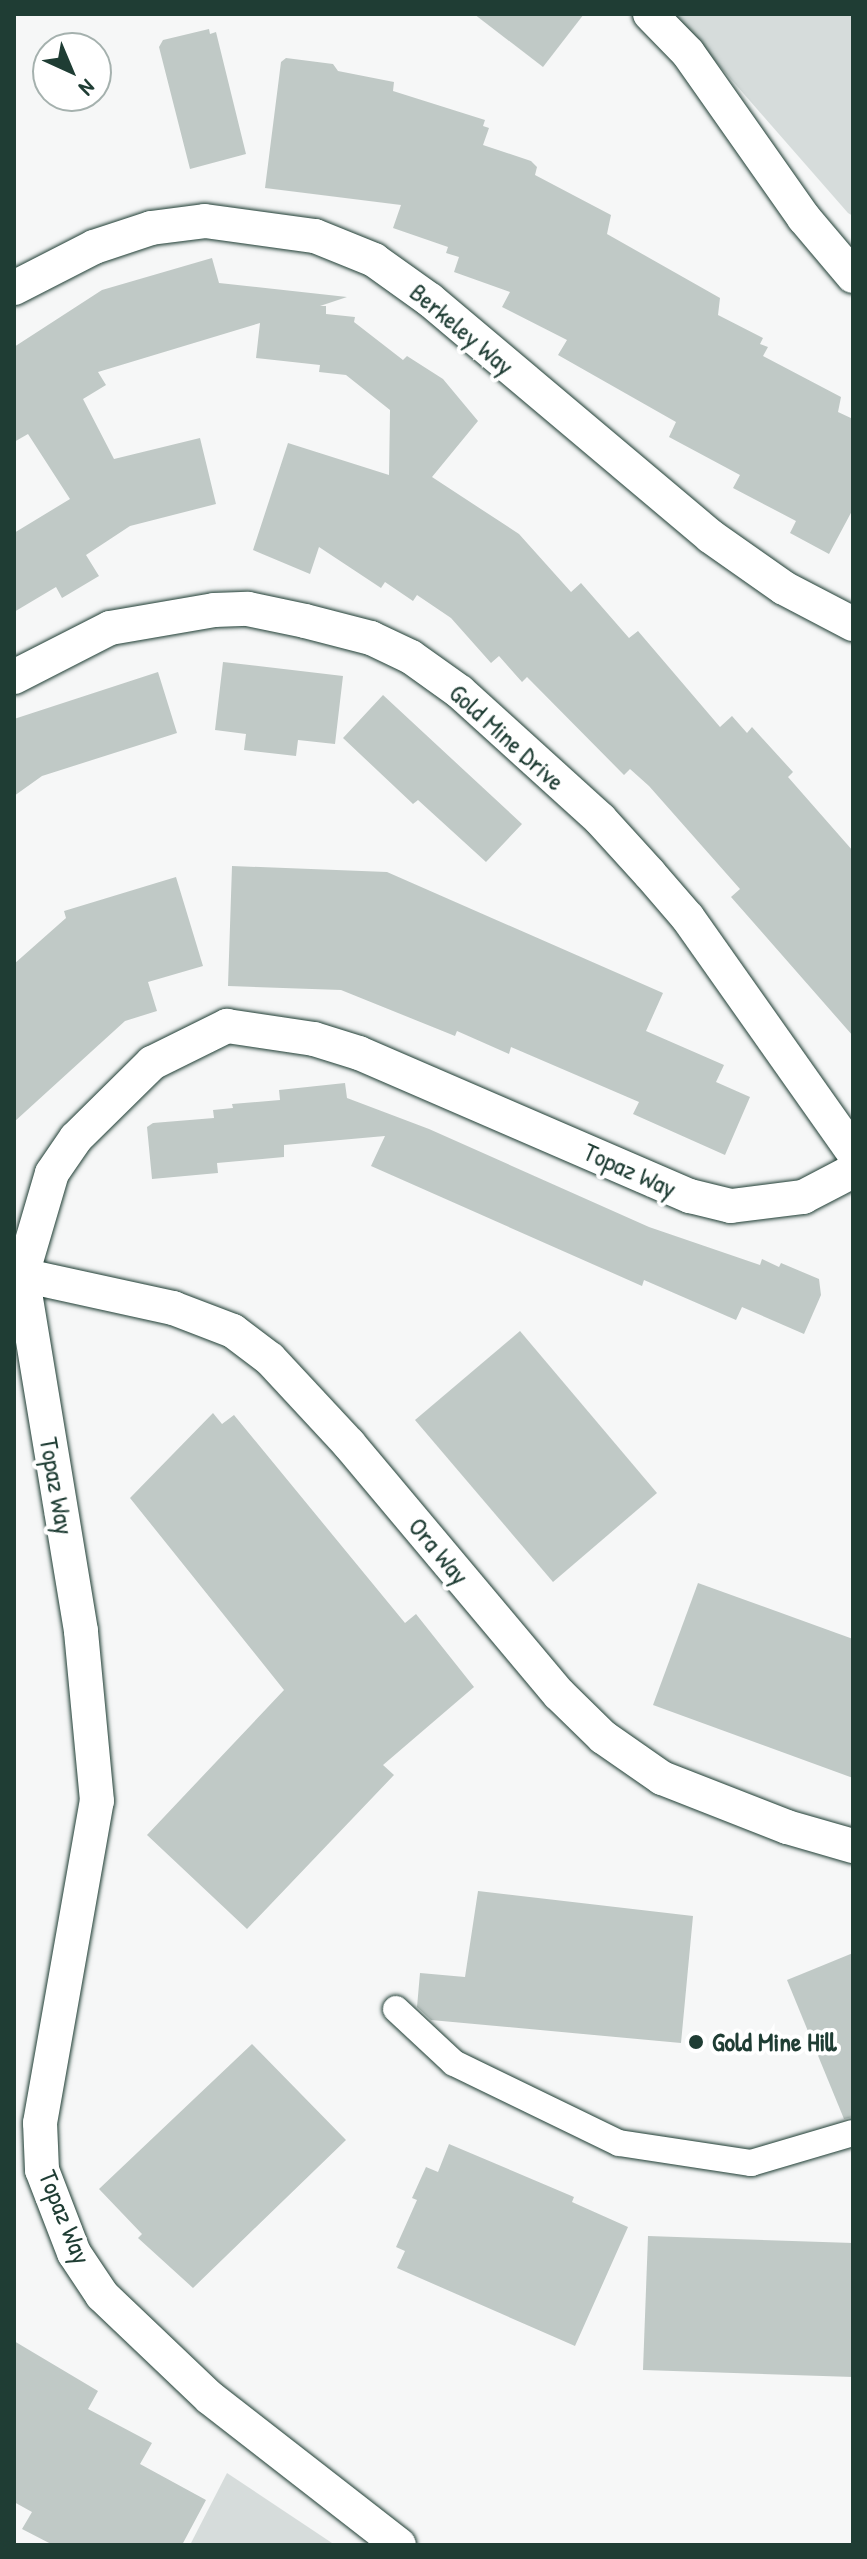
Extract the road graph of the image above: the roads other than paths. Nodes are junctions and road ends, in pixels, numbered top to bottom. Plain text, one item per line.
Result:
1 (650, 14) edge
2 (853, 276) edge
3 (14, 288) edge
4 (853, 624) edge
5 (14, 677) edge
6 (853, 1152) edge
7 (853, 1171) edge
8 (22, 1275) junction
9 (853, 1846) edge
10 (396, 2009) dead end
11 (853, 2133) edge
12 (399, 2545) edge

1 - 2 street
3 - 4 street, Berkeley Way
5 - 6 street, Gold Mine Drive
7 - 8 street, Topaz Way
8 - 9 street, Ora Way
8 - 12 street, Topaz Way
10 - 11 street

